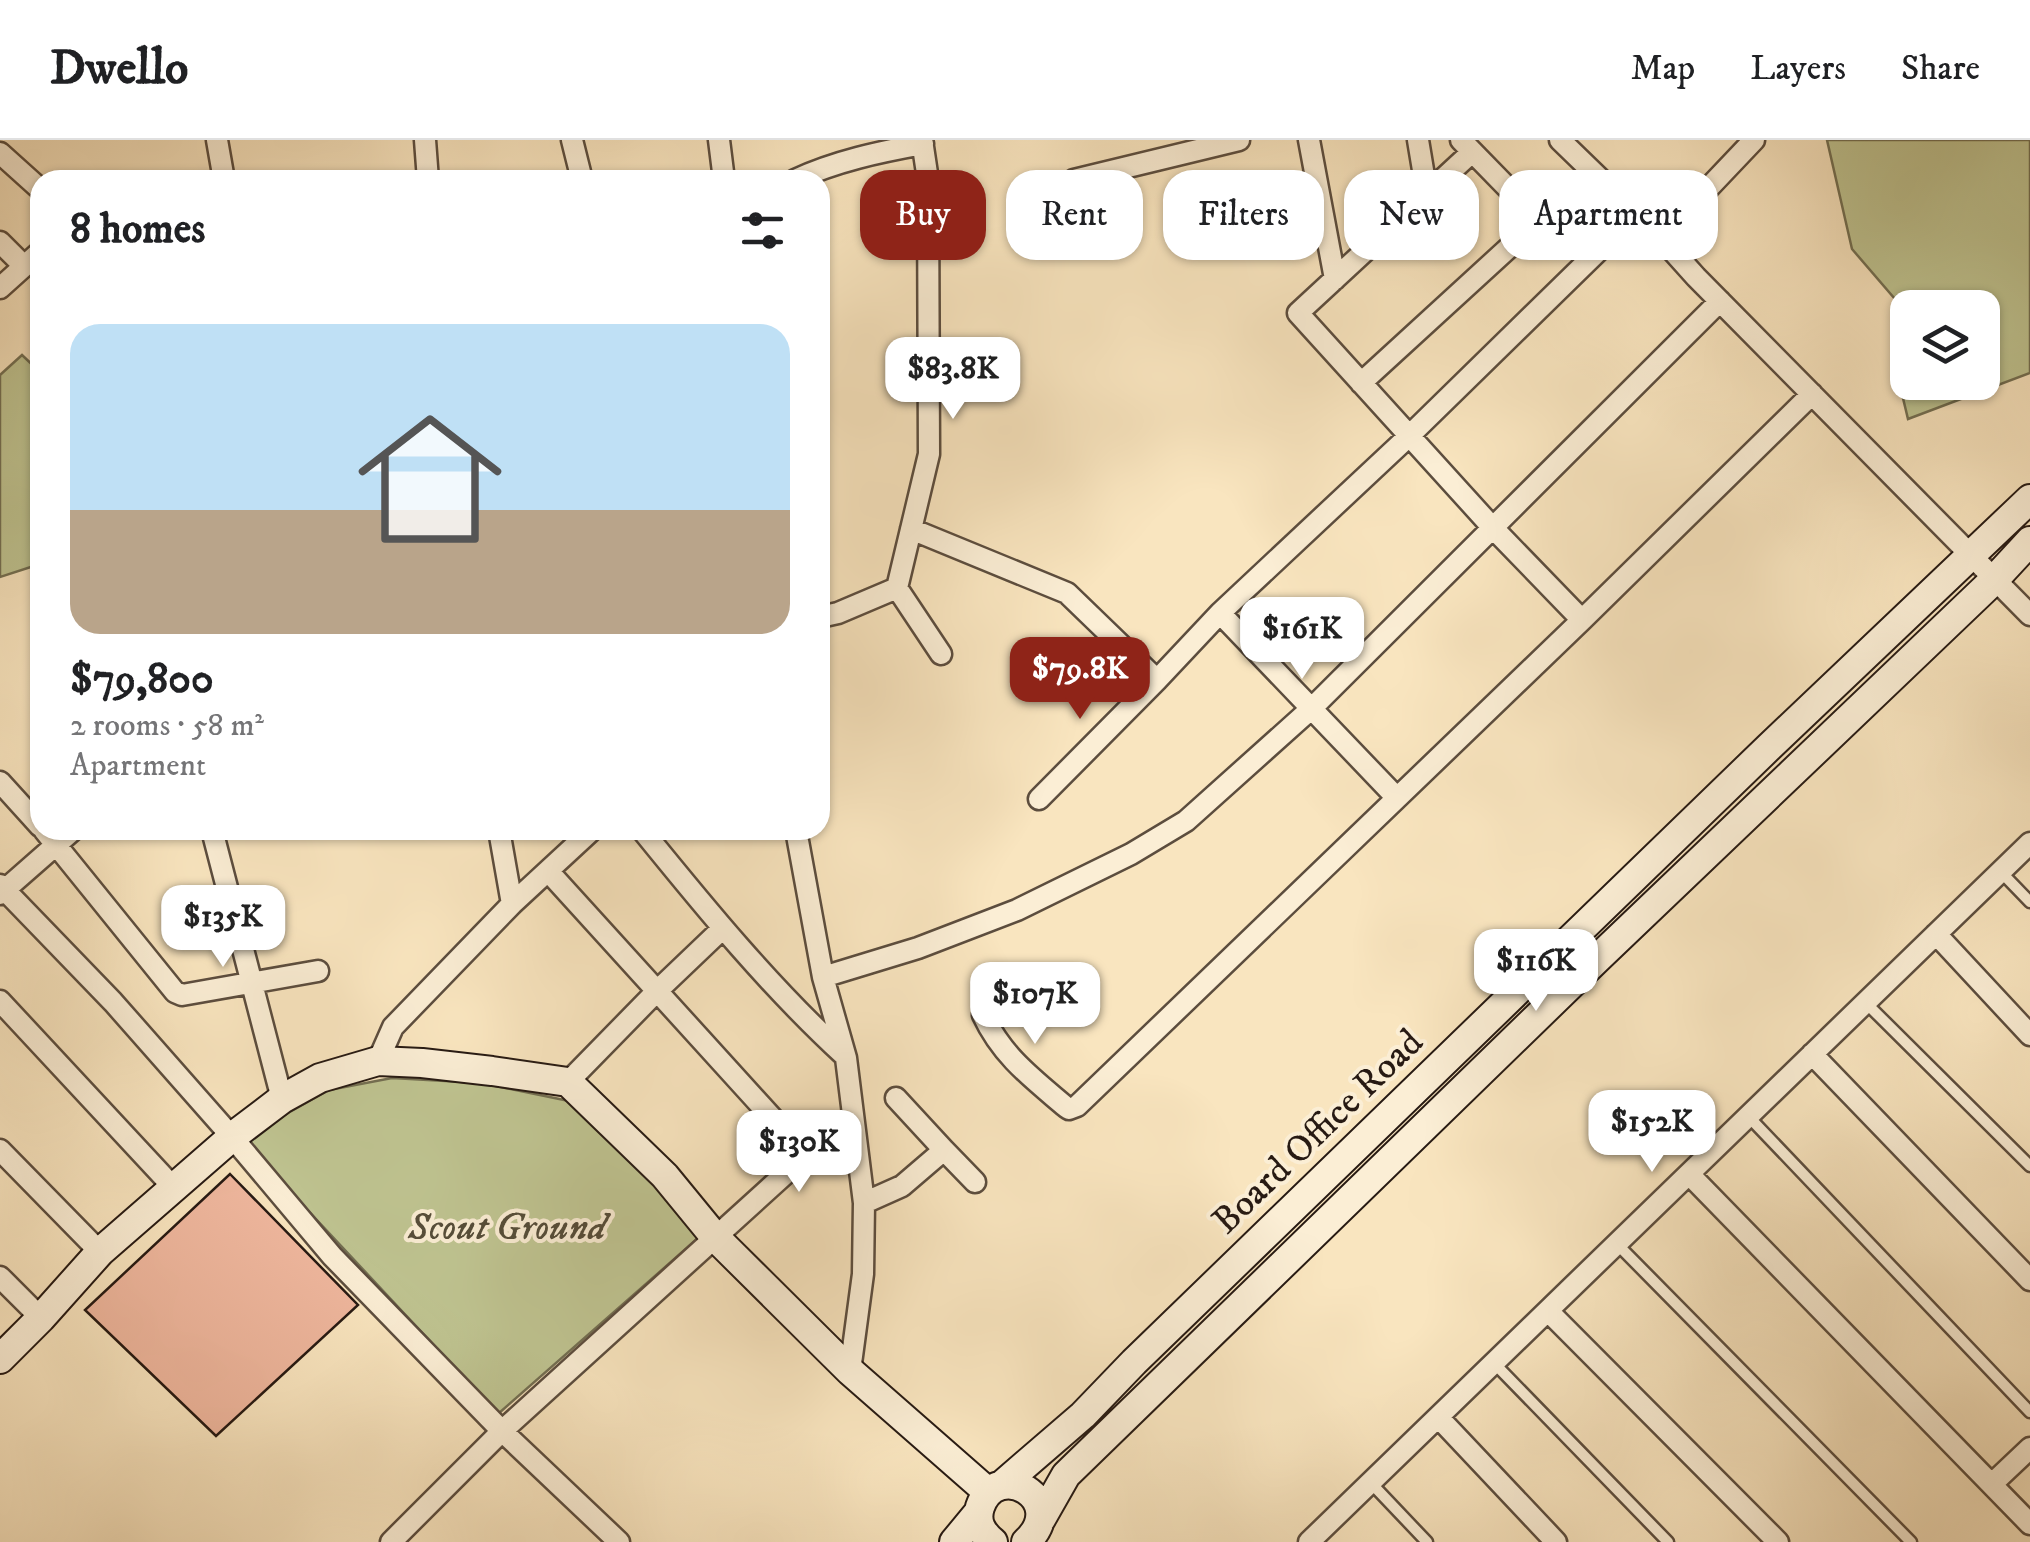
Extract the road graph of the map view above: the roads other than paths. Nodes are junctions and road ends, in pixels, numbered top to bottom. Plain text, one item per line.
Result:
1 (218, 140) edge
2 (425, 140) edge
3 (572, 140) edge
4 (719, 140) edge
5 (1239, 140) edge
6 (1309, 140) edge
7 (1418, 140) edge
8 (1754, 140) edge
9 (922, 142) edge
10 (1568, 143) edge
11 (1467, 146) edge
12 (0, 152) edge
13 (222, 170) edge
14 (427, 170) edge
15 (580, 170) edge
16 (723, 170) edge
17 (818, 170) edge
18 (1115, 170) edge
19 (1423, 170) edge
20 (1447, 170) edge
21 (1593, 170) edge
22 (1718, 178) edge
23 (30, 180) edge
24 (0, 242) edge
25 (30, 258) edge
26 (1356, 260) edge
27 (1589, 260) edge
28 (1682, 260) edge
29 (30, 261) edge
30 (1335, 279) junction
31 (0, 288) edge
32 (1720, 301) junction
33 (1361, 383) junction
34 (1812, 394) junction
35 (1409, 436) junction
36 (2030, 500) edge
37 (1492, 528) junction
38 (911, 529) junction
39 (2030, 540) edge
40 (1971, 556) junction
41 (1994, 580) junction
42 (898, 588) junction
43 (1220, 613) junction
44 (830, 615) edge
45 (2030, 615) edge
46 (1582, 620) junction
47 (941, 654) dead end
48 (1157, 680) junction
49 (1312, 708) junction
50 (0, 782) edge
51 (1397, 798) junction
52 (1038, 799) dead end
53 (30, 810) edge
54 (46, 840) edge
55 (59, 840) edge
56 (215, 840) edge
57 (501, 840) edge
58 (581, 840) edge
59 (650, 840) edge
60 (798, 840) edge
61 (2030, 843) edge
62 (548, 871) junction
63 (2000, 872) junction
64 (2, 890) edge
65 (2030, 902) edge
66 (512, 904) junction
67 (722, 929) junction
68 (1936, 934) junction
69 (318, 971) dead end
70 (824, 977) junction
71 (252, 983) junction
72 (656, 992) junction
73 (0, 1001) edge
74 (1866, 1002) junction
75 (983, 1015) dead end
76 (2030, 1035) edge
77 (1812, 1054) junction
78 (846, 1058) junction
79 (378, 1061) junction
80 (568, 1082) junction
81 (896, 1098) dead end
82 (282, 1099) junction
83 (1748, 1116) junction
84 (854, 1119) junction
85 (232, 1137) junction
86 (0, 1150) edge
87 (944, 1150) junction
88 (806, 1155) junction
89 (2030, 1166) edge
90 (1688, 1174) junction
91 (975, 1182) dead end
92 (174, 1188) junction
93 (864, 1203) junction
94 (715, 1237) junction
95 (1617, 1244) junction
96 (100, 1252) junction
97 (0, 1277) edge
98 (2030, 1280) edge
99 (1548, 1311) junction
100 (41, 1318) junction
101 (0, 1360) edge
102 (1494, 1362) junction
103 (850, 1370) junction
104 (2030, 1412) edge
105 (1438, 1417) junction
106 (502, 1432) junction
107 (2030, 1448) edge
108 (1370, 1482) junction
109 (1993, 1484) junction
110 (990, 1496) junction
111 (2030, 1524) edge
112 (1032, 1536) edge
113 (392, 1542) edge
114 (620, 1542) edge
115 (954, 1542) edge
116 (993, 1542) edge
117 (1309, 1542) edge
118 (1427, 1542) edge
119 (1556, 1542) edge
120 (1668, 1542) edge
121 (1778, 1542) edge
122 (1910, 1542) edge

1 - 13 street
2 - 14 street
3 - 15 street
4 - 16 street
5 - 18 street
6 - 30 street
7 - 19 street
8 - 22 street
9 - 17 street
9 - 38 street
10 - 21 street
11 - 20 street
11 - 33 street
12 - 23 street
24 - 25 street
26 - 30 street
27 - 35 street
28 - 32 street
29 - 31 street
30 - 33 street
32 - 34 street
32 - 37 street
33 - 35 street
34 - 40 street
34 - 46 street
35 - 37 street
35 - 43 street
36 - 40 street, Board Office Road
37 - 46 street
37 - 49 street
38 - 42 street
38 - 48 street
39 - 41 street, Board Office Road
40 - 41 street
40 - 110 street, Board Office Road
41 - 45 street
41 - 112 street, Board Office Road
42 - 44 street
42 - 47 street
43 - 48 street
43 - 49 street
46 - 51 street
48 - 52 street
49 - 51 street
49 - 70 street
50 - 53 street
51 - 75 street
54 - 64 street
55 - 71 street
56 - 71 street
57 - 66 street
58 - 62 street
59 - 67 street
60 - 70 street
61 - 63 street
62 - 66 street
62 - 72 street
63 - 65 lane
63 - 68 street
64 - 85 street
66 - 79 street
67 - 72 street
67 - 78 street
68 - 74 street
68 - 76 street
69 - 71 street
70 - 78 street
71 - 82 street
72 - 80 street
72 - 88 street
73 - 92 street
74 - 77 street
74 - 89 lane
77 - 83 street
77 - 98 street
78 - 84 street
79 - 80 street
79 - 82 street
80 - 94 street
81 - 87 street
82 - 85 street
83 - 90 street
83 - 104 lane
84 - 88 street
84 - 93 street
85 - 92 street
85 - 106 street
86 - 96 street
87 - 91 street
87 - 93 street
88 - 94 street
90 - 95 street
90 - 109 street
92 - 96 street
93 - 103 street
94 - 103 street
94 - 106 street
95 - 99 street
95 - 122 lane
96 - 100 street
97 - 100 street
99 - 102 street
99 - 121 street
100 - 101 street
102 - 105 street
102 - 120 lane
103 - 110 street
105 - 108 street
105 - 119 street
106 - 113 street
106 - 114 street
107 - 109 street
108 - 117 street
108 - 118 lane
109 - 111 street
110 - 112 street
110 - 115 street, Board Office Road
110 - 116 street

